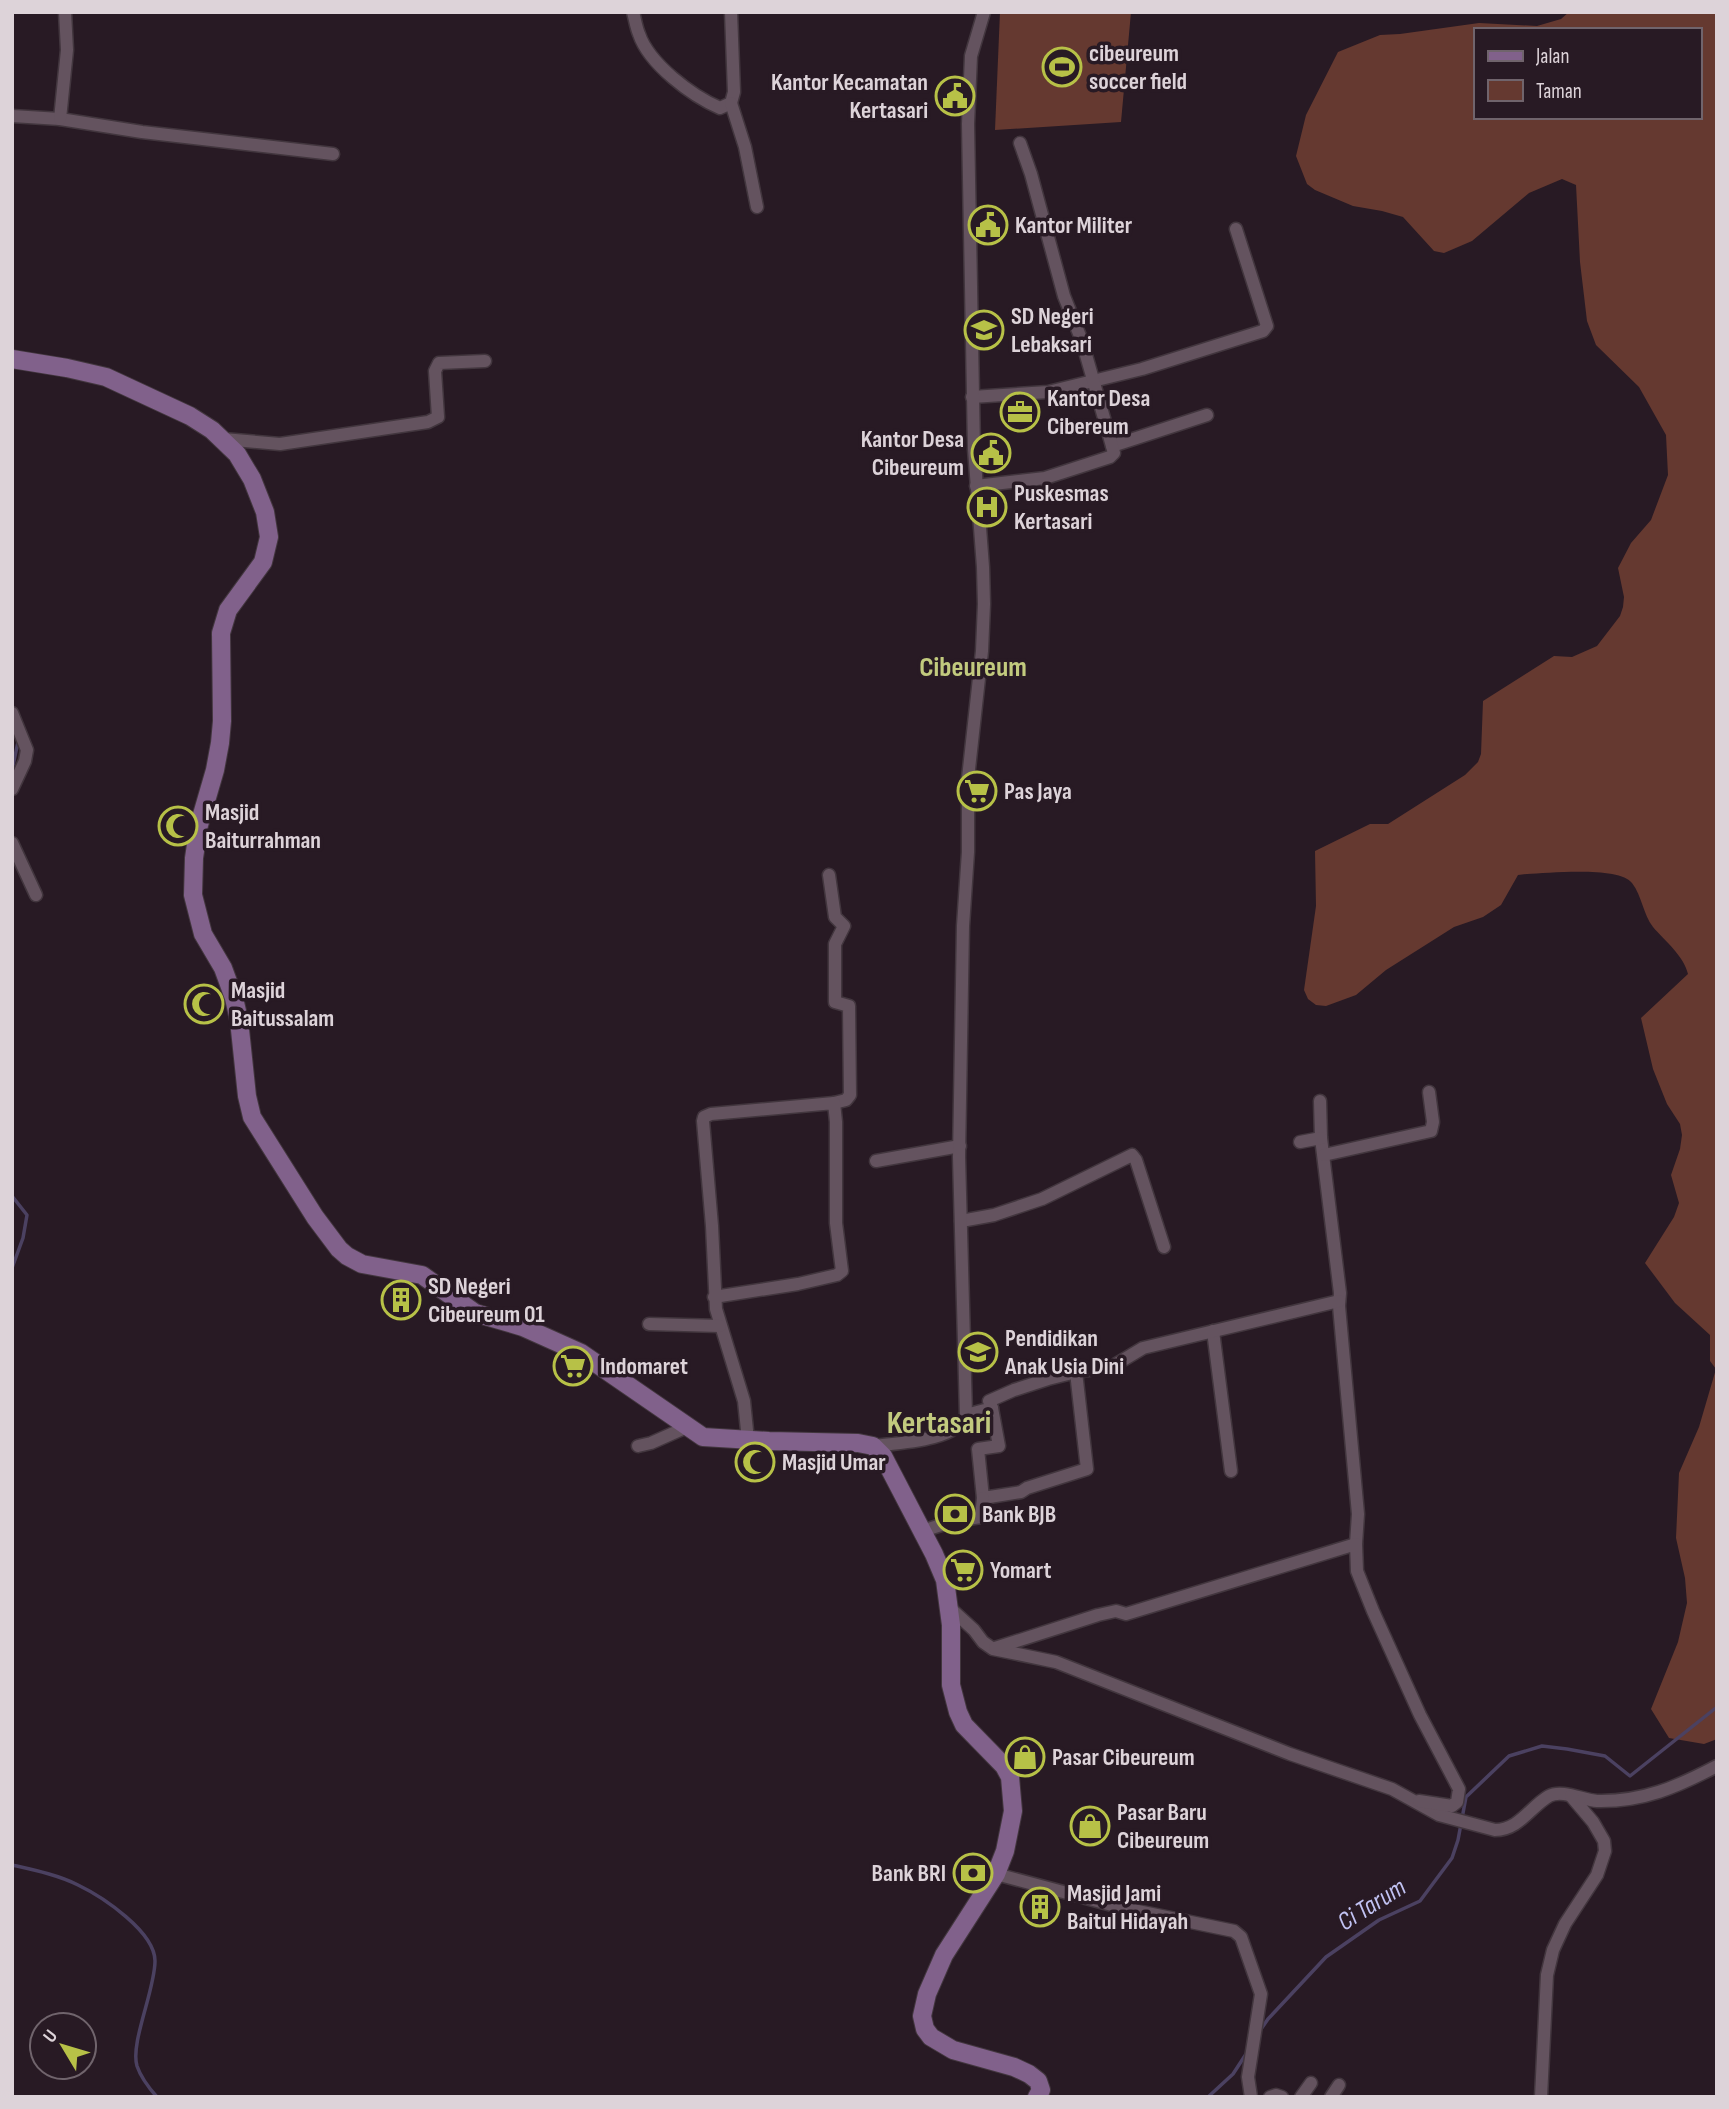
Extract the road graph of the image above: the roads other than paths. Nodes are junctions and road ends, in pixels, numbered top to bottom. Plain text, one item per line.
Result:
1 (65, 12) edge
2 (633, 12) edge
3 (731, 12) edge
4 (984, 12) edge
5 (731, 103) junction
6 (12, 116) edge
7 (60, 119) junction
8 (1020, 143) dead end
9 (333, 154) dead end
10 (757, 207) dead end
11 (1236, 229) dead end
12 (12, 359) edge
13 (485, 360) dead end
14 (1092, 379) junction
15 (972, 397) junction
16 (1207, 415) dead end
17 (223, 439) junction
18 (1112, 446) junction
19 (976, 486) junction
20 (12, 713) edge
21 (12, 789) edge
22 (12, 842) edge
23 (829, 875) dead end
24 (36, 895) dead end
25 (1429, 1092) dead end
26 (1320, 1101) dead end
27 (834, 1103) junction
28 (1321, 1138) junction
29 (1300, 1142) dead end
30 (960, 1146) junction
31 (1324, 1155) junction
32 (876, 1161) dead end
33 (961, 1221) junction
34 (1164, 1247) dead end
35 (714, 1297) junction
36 (1339, 1301) junction
37 (649, 1324) dead end
38 (720, 1326) junction
39 (1213, 1331) junction
40 (1076, 1372) junction
41 (992, 1408) junction
42 (966, 1415) junction
43 (687, 1427) junction
44 (748, 1440) junction
45 (638, 1446) dead end
46 (873, 1446) junction
47 (1231, 1471) dead end
48 (983, 1498) junction
49 (922, 1531) junction
50 (1356, 1544) junction
51 (950, 1608) junction
52 (993, 1649) junction
53 (1717, 1766) edge
54 (1572, 1796) junction
55 (1412, 1799) junction
56 (996, 1874) junction
57 (1311, 2083) dead end
58 (1339, 2085) dead end
59 (1037, 2097) edge
60 (1251, 2097) edge
61 (1270, 2097) edge
62 (1282, 2097) edge
63 (1301, 2097) edge
64 (1331, 2097) edge
65 (1541, 2097) edge

1 - 7 street
2 - 5 street
3 - 5 street
4 - 15 street
5 - 10 street
6 - 7 street
7 - 9 street
8 - 14 street
11 - 14 street
12 - 17 main road
13 - 17 street
14 - 15 street
14 - 18 street
15 - 19 street
16 - 18 street
17 - 43 main road
18 - 19 street
19 - 30 street
20 - 21 street
22 - 24 street
23 - 27 street
25 - 31 street
26 - 28 street
27 - 35 street
27 - 35 street
28 - 29 street
28 - 31 street
30 - 32 street
30 - 33 street
31 - 36 street
33 - 34 street
33 - 42 street
35 - 38 street
36 - 39 street
36 - 50 street
37 - 38 street
38 - 44 street
39 - 40 street
39 - 47 street
40 - 41 street
40 - 48 street
41 - 42 street
41 - 48 street
42 - 46 street
43 - 44 main road
43 - 45 street
44 - 46 main road
46 - 49 main road
48 - 49 street
49 - 51 main road
50 - 52 street
50 - 55 street
51 - 52 street
51 - 56 main road
52 - 55 street
53 - 54 street
54 - 55 street
54 - 65 street
56 - 59 main road
56 - 60 street
57 - 63 street
58 - 64 street
61 - 62 street

